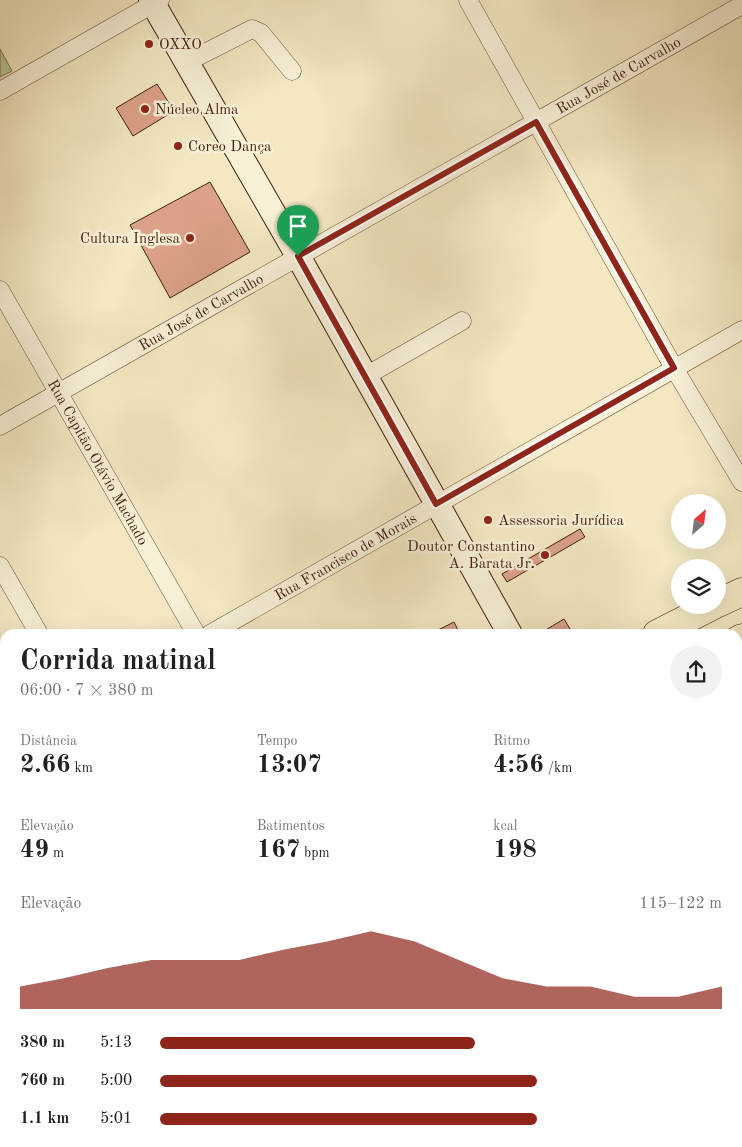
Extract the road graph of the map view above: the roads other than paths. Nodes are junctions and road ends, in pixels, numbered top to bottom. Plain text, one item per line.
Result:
1 (468, 0) edge
2 (154, 1) edge
3 (742, 5) edge
4 (187, 62) junction
5 (292, 71) dead end
6 (0, 91) edge
7 (536, 122) junction
8 (298, 256) junction
9 (0, 290) edge
10 (462, 321) dead end
11 (742, 330) edge
12 (674, 368) junction
13 (364, 377) junction
14 (59, 393) junction
15 (0, 426) edge
16 (742, 482) edge
17 (436, 504) junction
18 (0, 566) edge
19 (742, 592) edge
20 (726, 599) edge
21 (696, 614) edge
22 (36, 629) edge
23 (193, 629) edge
24 (219, 629) edge
25 (507, 629) edge
26 (667, 629) edge

1 - 7 street
2 - 4 street
2 - 6 street
3 - 7 street, Rua José de Carvalho
4 - 5 street
4 - 8 street
7 - 8 street, Rua José de Carvalho
7 - 12 street
8 - 13 street
8 - 14 street, Rua José de Carvalho
9 - 14 street, Rua Capitão Otávio Machado
10 - 13 street
11 - 12 street, Rua Francisco de Morais
12 - 16 street
12 - 17 street, Rua Francisco de Morais
13 - 17 street
14 - 15 street, Rua José de Carvalho
14 - 23 street, Rua Capitão Otávio Machado
17 - 24 street, Rua Francisco de Morais
17 - 25 street
18 - 22 street
19 - 20 main road
21 - 26 main road

